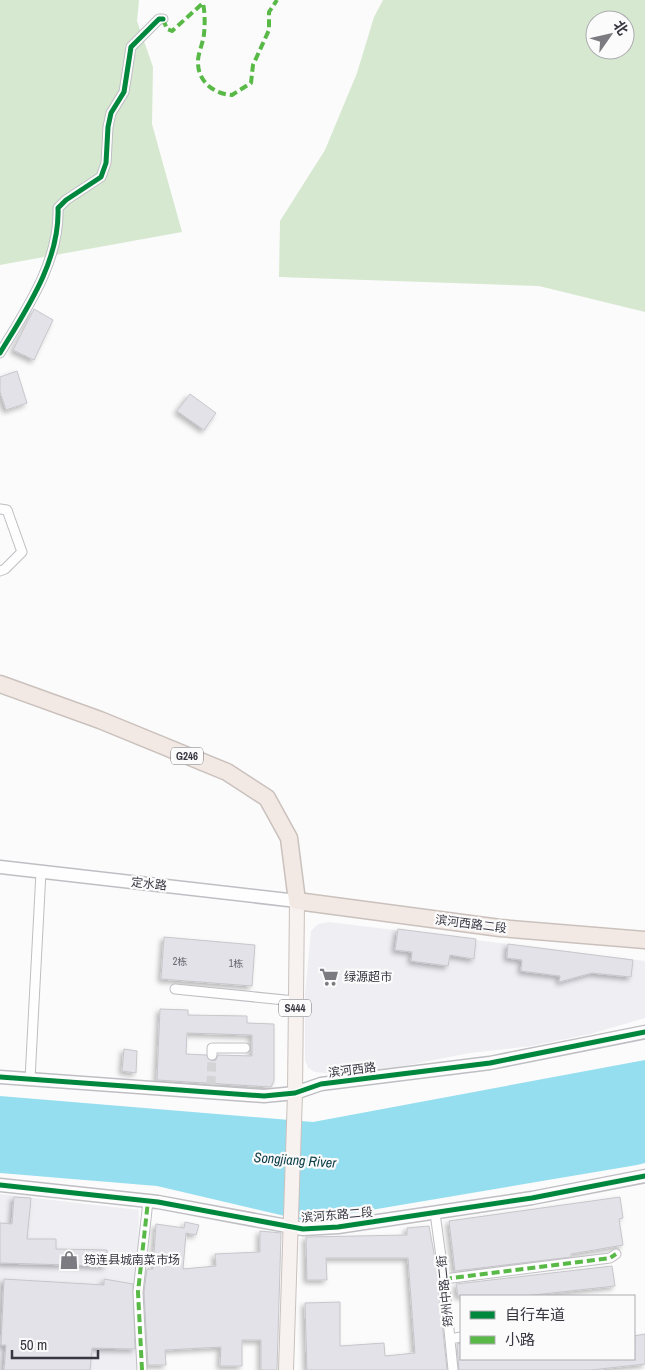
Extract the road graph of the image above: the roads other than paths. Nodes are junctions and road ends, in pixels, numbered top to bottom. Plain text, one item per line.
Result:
1 (163, 19) dead end
2 (0, 353) edge
3 (0, 509) edge
4 (0, 571) edge
5 (0, 684) edge
6 (0, 867) edge
7 (41, 872) junction
8 (297, 901) junction
9 (645, 940) edge
10 (175, 989) dead end
11 (295, 1001) junction
12 (645, 1032) edge
13 (245, 1048) dead end
14 (212, 1055) dead end
15 (0, 1077) edge
16 (30, 1079) junction
17 (295, 1093) junction
18 (645, 1176) edge
19 (0, 1185) edge
20 (148, 1201) junction
21 (435, 1213) junction
22 (290, 1228) junction
23 (616, 1254) dead end
24 (444, 1279) junction
25 (460, 1337) edge
26 (450, 1339) junction
27 (142, 1370) edge
28 (286, 1370) edge
29 (453, 1370) edge

1 - 2 street
3 - 4 street
5 - 8 highway, G246
6 - 7 street, 定水路
7 - 8 street, 定水路
7 - 16 street
8 - 9 highway, 滨河西路二段
8 - 11 main road, S444
10 - 11 street
11 - 17 main road, S444
12 - 17 street, 滨河西路
13 - 14 street
15 - 16 street, 滨河西路
16 - 17 street, 滨河西路
17 - 22 main road, S444
18 - 21 street, 滨河东路二段
19 - 20 street, 滨河东路二段
20 - 22 street, 滨河东路二段
20 - 27 street
21 - 22 street, 滨河东路二段
21 - 24 street, 筠州中路二街
22 - 28 main road, S444
23 - 24 street
24 - 26 street, 筠州中路二街
25 - 26 street
26 - 29 street, 筠州中路二街

